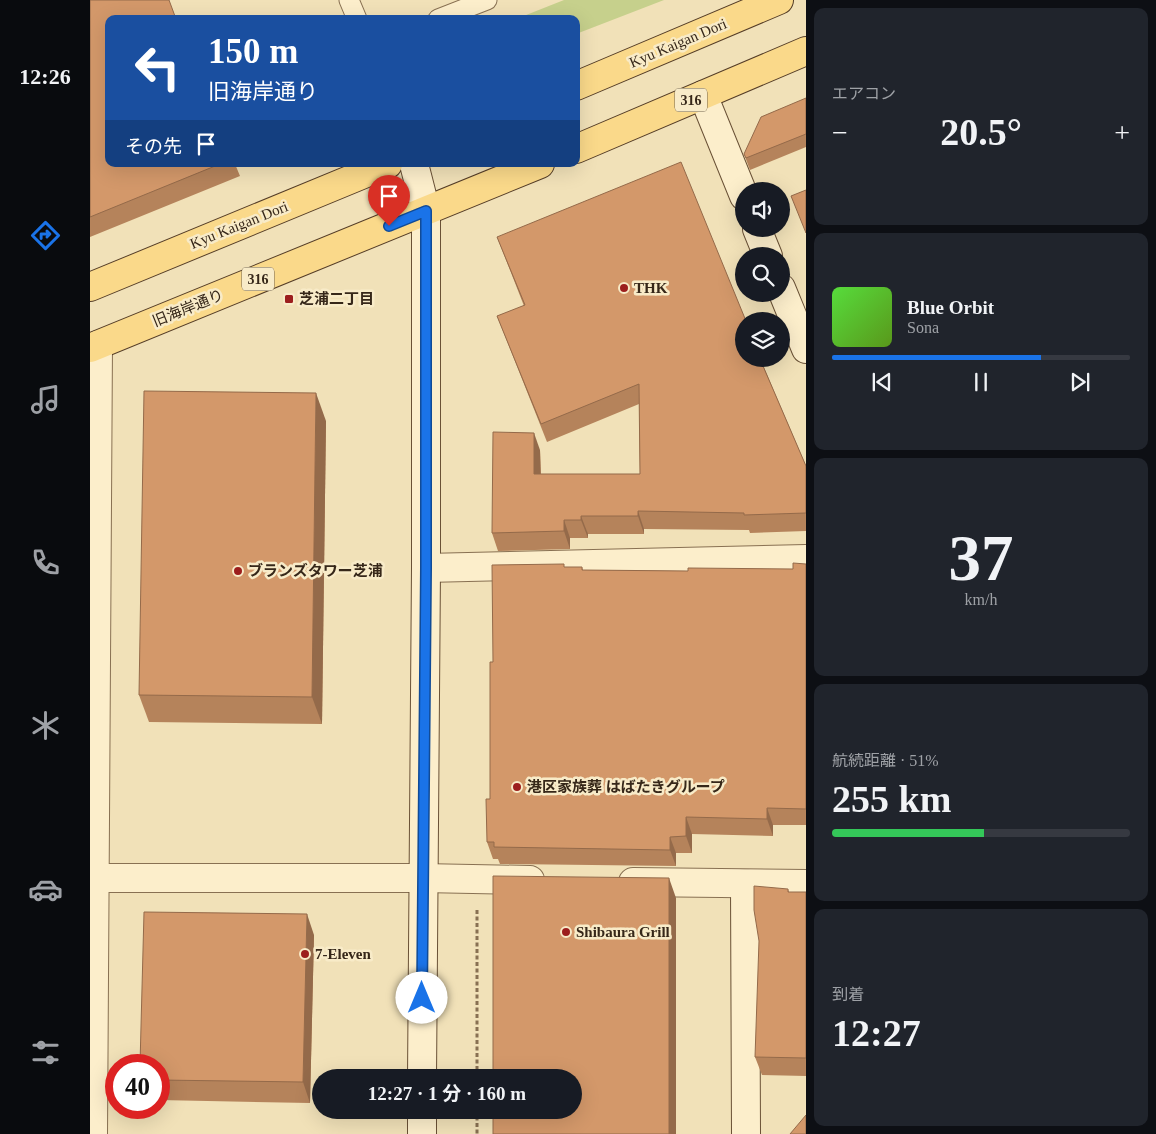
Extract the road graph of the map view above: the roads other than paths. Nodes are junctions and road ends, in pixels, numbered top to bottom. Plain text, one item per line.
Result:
1 (349, 0) edge
2 (487, 0) edge
3 (779, 0) edge
4 (355, 15) edge
5 (448, 15) edge
6 (806, 51) edge
7 (580, 84) edge
8 (703, 95) junction
9 (580, 146) edge
10 (381, 167) edge
11 (415, 167) edge
12 (533, 167) edge
13 (738, 182) edge
14 (426, 211) junction
15 (90, 287) edge
16 (787, 302) edge
17 (94, 346) edge
18 (806, 349) edge
19 (806, 559) edge
20 (426, 568) junction
21 (92, 878) edge
22 (422, 878) junction
23 (559, 880) edge
24 (608, 881) edge
25 (745, 884) junction
26 (806, 884) edge
27 (422, 1069) edge
28 (422, 1119) edge
29 (93, 1134) edge
30 (422, 1134) edge
31 (746, 1134) edge

1 - 4 lane
2 - 5 lane
3 - 7 main road, Kyu Kaigan Dori
6 - 8 main road, 316
8 - 9 main road, 316
8 - 13 street
10 - 15 main road, Kyu Kaigan Dori
11 - 14 street
12 - 14 main road, 316
14 - 17 main road, 旧海岸通り / 316
14 - 20 street
16 - 18 street
17 - 21 street
19 - 20 street
20 - 22 street
21 - 22 street
21 - 29 street
22 - 23 street
22 - 27 street
24 - 25 street
25 - 26 street
25 - 31 street
28 - 30 street

